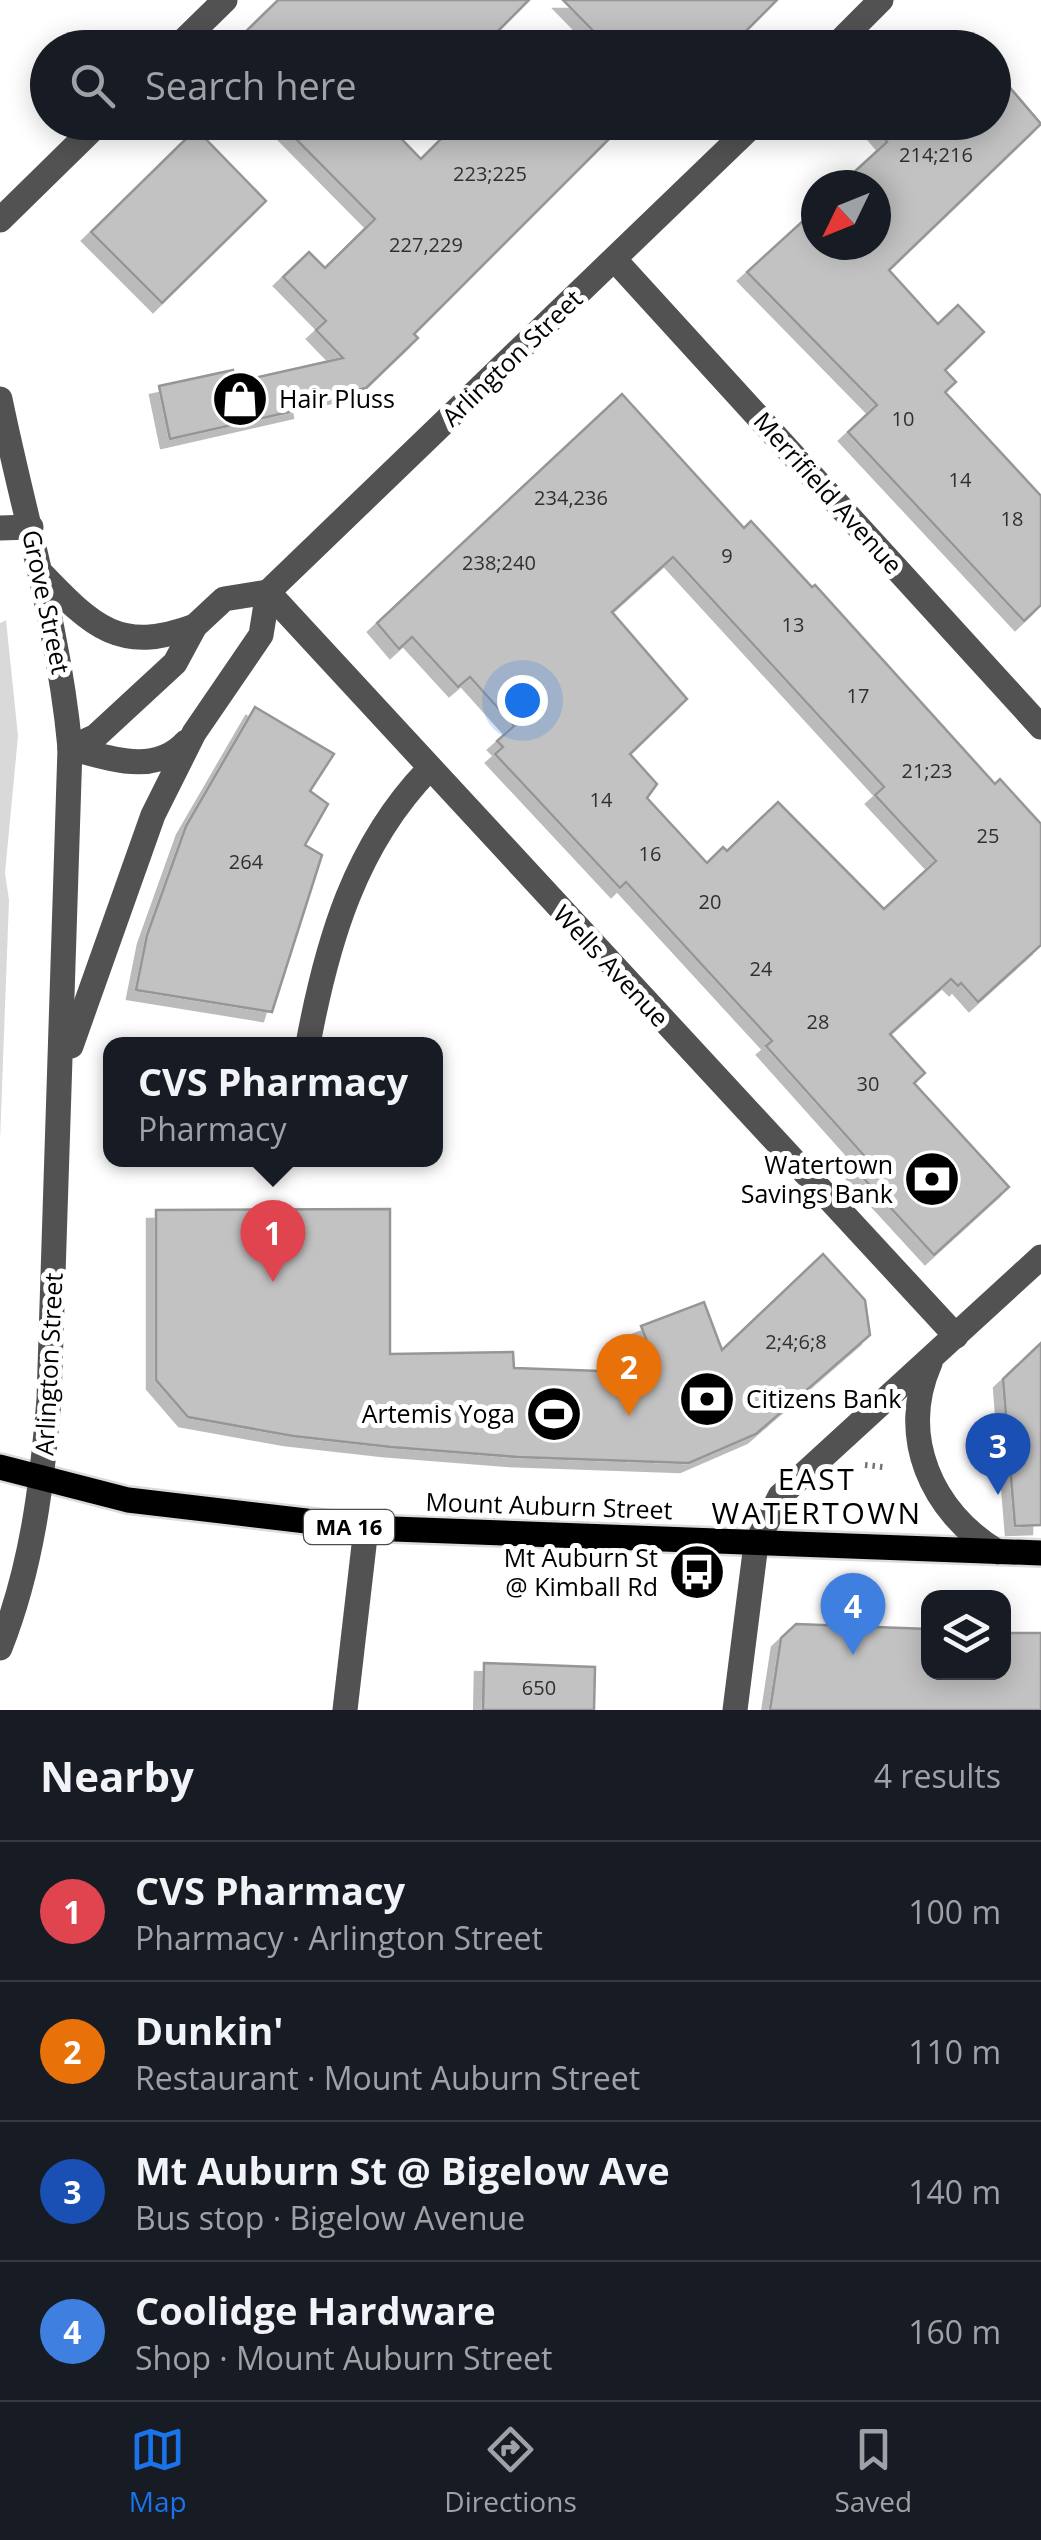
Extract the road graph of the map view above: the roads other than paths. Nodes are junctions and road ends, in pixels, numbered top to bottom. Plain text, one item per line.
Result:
1 (225, 0) edge
2 (881, 0) edge
3 (194, 30) edge
4 (850, 30) edge
5 (82, 140) edge
6 (738, 140) edge
7 (0, 220) edge
8 (615, 260) junction
9 (0, 399) edge
10 (0, 528) edge
11 (31, 528) junction
12 (42, 574) junction
13 (268, 592) junction
14 (195, 626) junction
15 (1041, 727) edge
16 (194, 733) junction
17 (70, 748) junction
18 (429, 768) junction
19 (309, 1037) edge
20 (61, 1074) junction
21 (1041, 1257) edge
22 (956, 1336) junction
23 (932, 1358) junction
24 (0, 1467) edge
25 (42, 1479) junction
26 (366, 1528) junction
27 (756, 1544) junction
28 (998, 1552) junction
29 (1041, 1553) edge
30 (0, 1648) edge
31 (346, 1710) edge
32 (735, 1710) edge

1 - 3 street
2 - 4 street
5 - 7 street
6 - 8 street, Arlington Street
8 - 13 street, Arlington Street
8 - 15 street, Merrifield Avenue
9 - 11 street, Grove Street
10 - 11 street
11 - 12 street, Grove Street
12 - 14 street
12 - 17 street, Grove Street
13 - 14 street
13 - 16 street, Arlington Street
13 - 18 street, Wells Avenue
14 - 17 street
16 - 17 street
16 - 20 street, Arlington Street
17 - 20 street, Arlington Street
18 - 19 street
18 - 22 street, Wells Avenue
20 - 25 street, Arlington Street
21 - 22 street
22 - 23 street
23 - 27 street
23 - 28 street
24 - 25 main road, Mount Auburn Street / MA 16
25 - 26 main road, Mount Auburn Street / MA 16
25 - 30 street, Arlington Street
26 - 27 main road, Mount Auburn Street / MA 16
26 - 31 street
27 - 28 main road, Mount Auburn Street / MA 16
27 - 32 street
28 - 29 main road, Mount Auburn Street / MA 16

